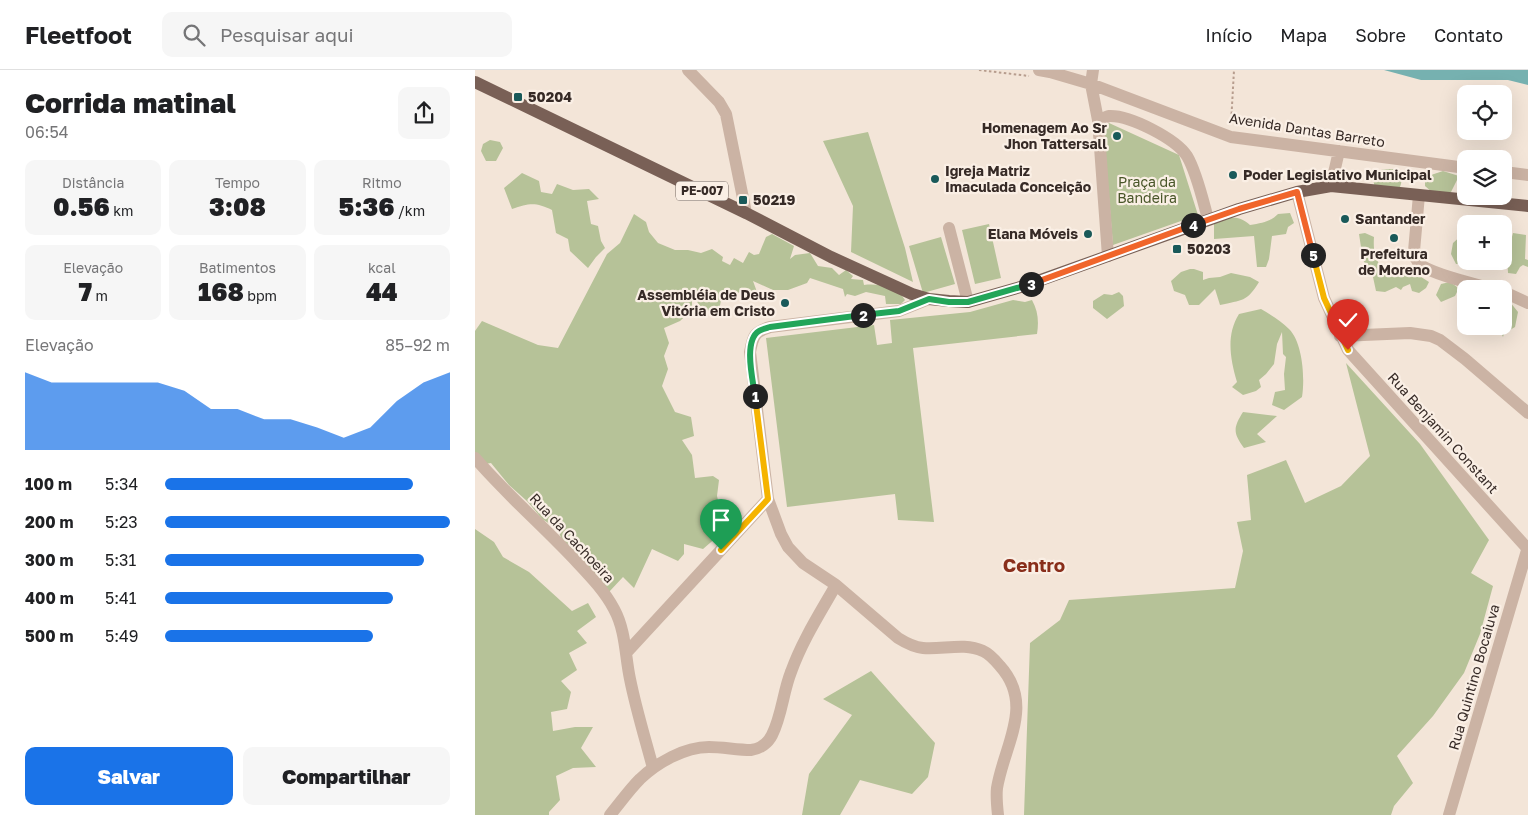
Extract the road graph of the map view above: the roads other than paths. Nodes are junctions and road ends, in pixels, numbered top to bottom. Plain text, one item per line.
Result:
1 (688, 70) edge
2 (1039, 70) edge
3 (1093, 70) edge
4 (475, 82) edge
5 (1091, 84) junction
6 (1098, 120) junction
7 (1339, 151) junction
8 (1457, 167) edge
9 (1512, 173) edge
10 (1528, 175) edge
11 (1331, 186) junction
12 (1297, 192) junction
13 (1419, 195) junction
14 (1528, 206) edge
15 (746, 213) junction
16 (1209, 219) junction
17 (949, 228) dead end
18 (1108, 256) junction
19 (1462, 280) edge
20 (1512, 296) edge
21 (929, 299) junction
22 (968, 302) junction
23 (1528, 303) edge
24 (1340, 336) junction
25 (1528, 412) edge
26 (475, 458) edge
27 (481, 471) edge
28 (768, 499) junction
29 (1527, 548) edge
30 (835, 585) junction
31 (627, 652) junction
32 (653, 768) junction
33 (610, 815) edge
34 (998, 815) edge
35 (1449, 815) edge

1 - 15 street
2 - 5 street, Avenida Dantas Barreto
3 - 5 street
4 - 15 main road, PE-007
5 - 6 street
5 - 7 street, Avenida Dantas Barreto
6 - 16 street
6 - 18 street
7 - 8 street, Avenida Dantas Barreto
7 - 11 street
9 - 10 street
11 - 12 main road, PE-007
11 - 13 main road, PE-007
12 - 16 main road, PE-007
12 - 24 street, Rua Benjamin Constant
13 - 14 main road, PE-007
13 - 19 street
15 - 21 main road, PE-007
16 - 18 main road, PE-007
17 - 22 street
18 - 22 main road, PE-007
20 - 23 street
21 - 22 main road, PE-007
21 - 28 street
24 - 25 street
24 - 29 street, Rua Benjamin Constant
26 - 27 street, Rua da Cachoeira
27 - 31 street, Rua da Cachoeira
28 - 30 street
28 - 31 street
29 - 35 street, Rua Quintino Bocaiuva
30 - 32 street
30 - 34 street
31 - 32 street, Rua da Cachoeira
32 - 33 street

